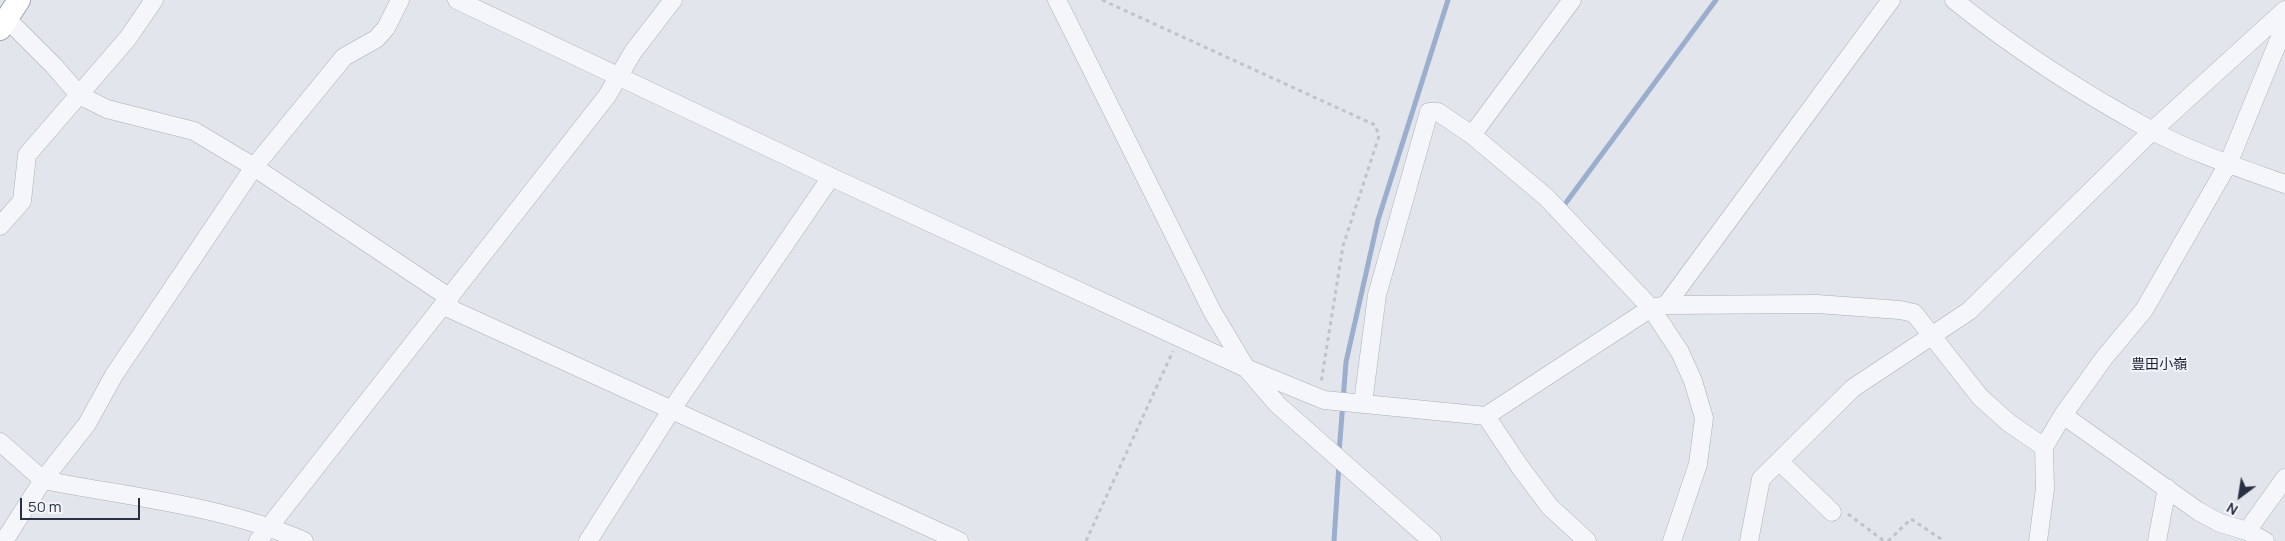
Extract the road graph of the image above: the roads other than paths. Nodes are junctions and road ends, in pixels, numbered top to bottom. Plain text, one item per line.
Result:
1 (19, 0) edge
2 (153, 0) edge
3 (400, 0) edge
4 (456, 0) edge
5 (673, 0) edge
6 (1057, 0) edge
7 (1572, 0) edge
8 (1891, 0) edge
9 (1954, 0) edge
10 (2285, 10) edge
11 (3, 24) edge
12 (2285, 25) edge
13 (619, 76) junction
14 (79, 95) junction
15 (2152, 130) junction
16 (1472, 135) junction
17 (2228, 164) junction
18 (254, 167) junction
19 (831, 177) junction
20 (2285, 184) edge
21 (0, 226) edge
22 (447, 302) junction
23 (1658, 306) junction
24 (1933, 337) junction
25 (1246, 368) junction
26 (1363, 403) junction
27 (672, 409) junction
28 (2063, 415) junction
29 (1486, 416) junction
30 (0, 442) edge
31 (2044, 447) junction
32 (1779, 461) junction
33 (2285, 478) edge
34 (43, 480) junction
35 (2167, 488) junction
36 (1832, 512) road end
37 (270, 526) junction
38 (2247, 531) junction
39 (4, 541) edge
40 (258, 541) edge
41 (304, 541) edge
42 (588, 541) edge
43 (959, 541) edge
44 (1432, 541) edge
45 (1587, 541) edge
46 (1672, 541) edge
47 (1749, 541) edge
48 (2038, 541) edge
49 (2157, 541) edge
50 (2264, 541) edge

1 - 11 main road
2 - 14 street
3 - 18 street
4 - 13 street
5 - 13 street
6 - 25 street
7 - 16 street
8 - 23 street
9 - 15 street
10 - 15 street
11 - 14 street
12 - 17 street
13 - 19 street
13 - 22 street
14 - 18 street
14 - 21 street
15 - 17 street
15 - 24 street
16 - 23 street
16 - 26 street
17 - 20 street
17 - 28 street
18 - 22 street
18 - 34 street
19 - 25 street
19 - 27 street
22 - 27 street
22 - 37 street
23 - 24 street
23 - 29 street
23 - 46 street
24 - 31 street
24 - 32 street
25 - 26 street
25 - 44 street
26 - 29 street
27 - 42 street
27 - 43 street
28 - 31 street
28 - 35 street
29 - 45 street
30 - 34 street
31 - 48 street
32 - 36 street
32 - 47 street
33 - 38 street
34 - 37 street
34 - 39 street
35 - 38 street
35 - 49 street
37 - 40 street
37 - 41 street
38 - 50 street

